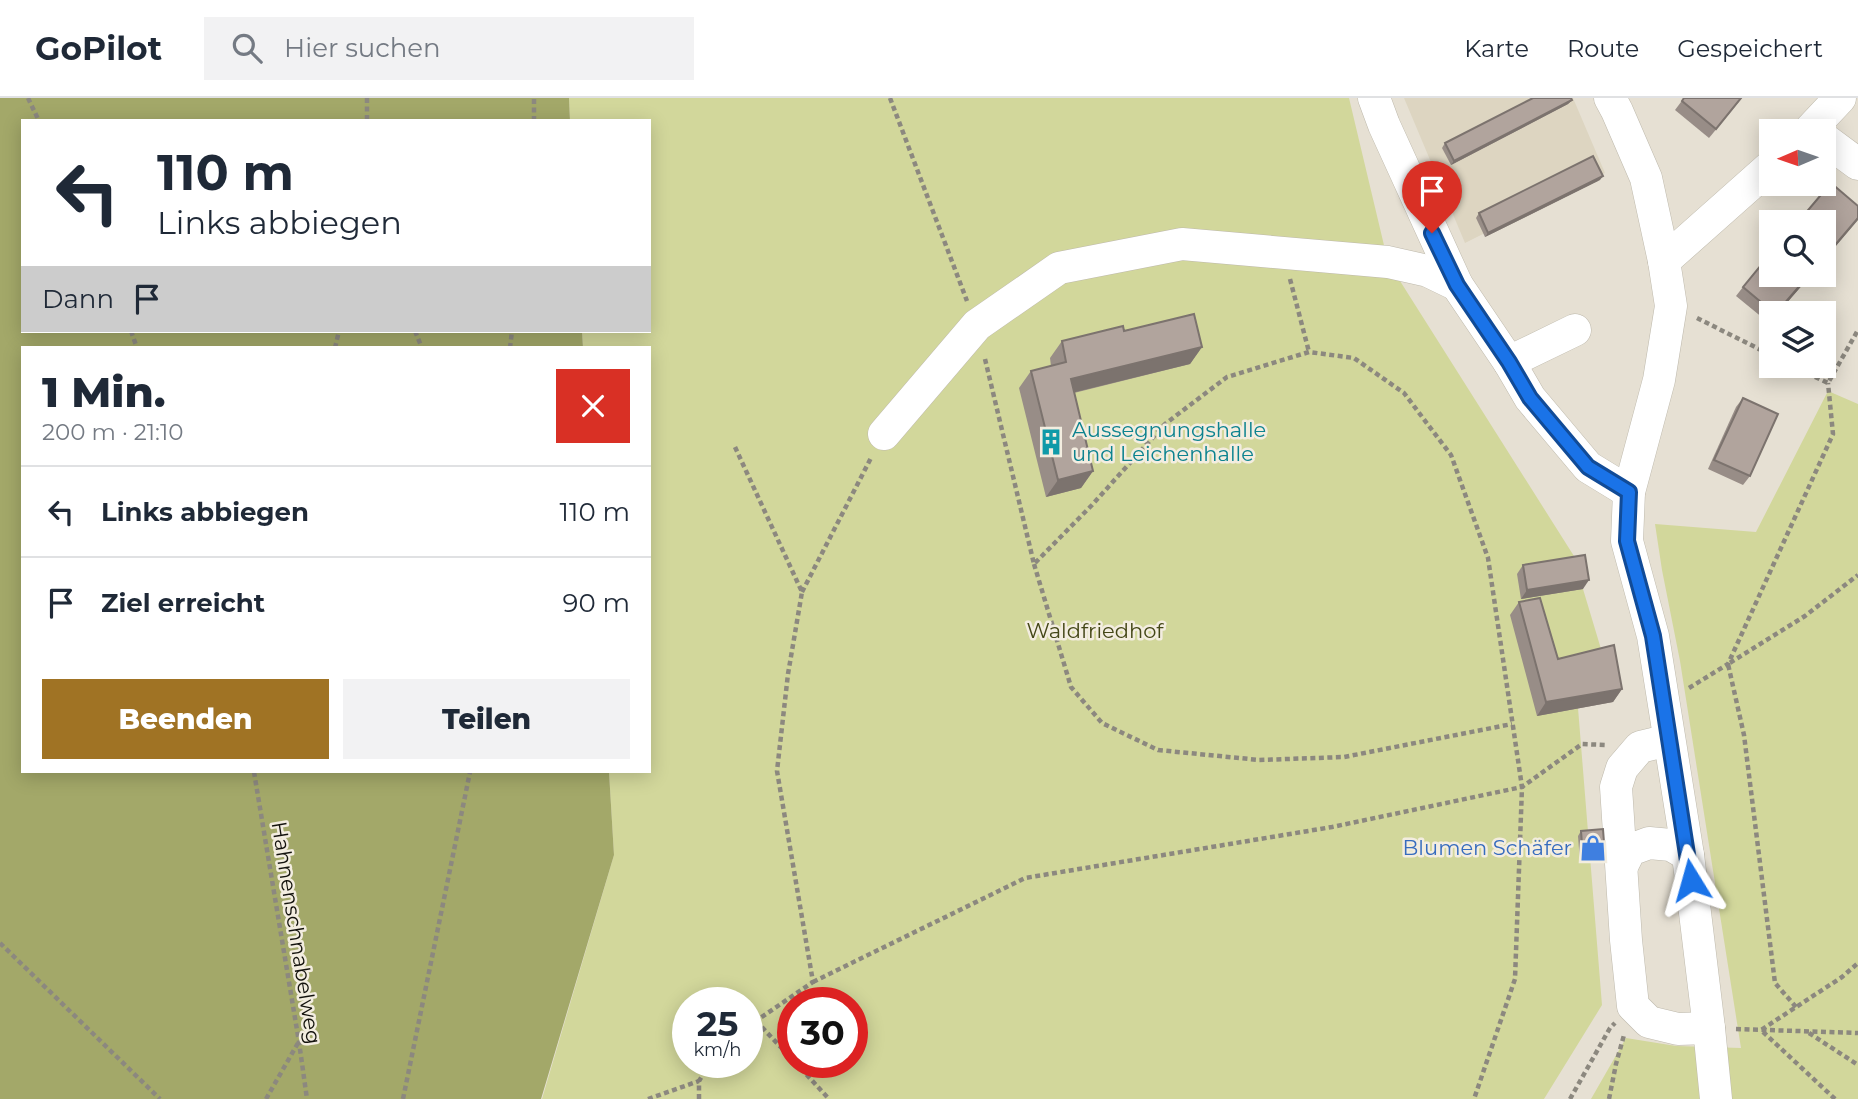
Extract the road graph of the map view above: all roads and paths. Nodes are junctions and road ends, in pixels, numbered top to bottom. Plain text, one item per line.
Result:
1 (28, 98) edge
2 (367, 98) edge
3 (534, 98) edge
4 (890, 98) edge
5 (1374, 98) edge
6 (1610, 98) edge
7 (1840, 98) edge
8 (38, 119) edge
9 (367, 119) edge
10 (534, 119) edge
11 (1824, 119) edge
12 (1836, 148) edge
13 (1858, 164) edge
14 (1759, 177) edge
15 (1283, 253) junction
16 (1664, 261) junction
17 (1457, 285) junction
18 (1671, 306) junction
19 (976, 325) junction
20 (1575, 330) dead end
21 (1858, 330) edge
22 (1759, 349) edge
23 (1309, 352) junction
24 (1509, 362) junction
25 (1817, 378) edge
26 (1828, 383) junction
27 (884, 434) joint
28 (735, 447) dead end
29 (1629, 492) junction
30 (1034, 564) junction
31 (1858, 575) edge
32 (802, 592) junction
33 (1728, 664) junction
34 (1664, 705) junction
35 (1512, 724) junction
36 (1654, 744) junction
37 (254, 773) edge
38 (470, 773) edge
39 (1522, 787) junction
40 (1688, 855) junction
41 (1622, 866) junction
42 (0, 943) edge
43 (1858, 962) edge
44 (813, 982) junction
45 (1633, 1006) junction
46 (1796, 1007) junction
47 (763, 1016) edge
48 (763, 1028) edge
49 (1709, 1028) junction
50 (1761, 1030) junction
51 (1807, 1031) junction
52 (1858, 1033) edge
53 (299, 1042) junction
54 (777, 1043) edge
55 (1858, 1065) edge
56 (701, 1078) edge
57 (810, 1078) edge
58 (699, 1081) junction
59 (160, 1099) edge
60 (266, 1099) edge
61 (307, 1099) edge
62 (403, 1099) edge
63 (648, 1099) edge
64 (699, 1099) edge
65 (830, 1099) edge
66 (1474, 1099) edge
67 (1570, 1099) edge
68 (1609, 1099) edge
69 (1716, 1099) edge
70 (1835, 1099) edge

1 - 8 path
2 - 9 path
3 - 10 path
4 - 19 path
5 - 17 street
6 - 16 street
7 - 11 street
12 - 13 street
14 - 16 street
15 - 17 street
15 - 19 street
15 - 23 path
16 - 18 street
17 - 24 street
18 - 22 path
18 - 29 street
19 - 27 street
19 - 30 path
20 - 24 street
21 - 26 path
23 - 30 path
23 - 35 path
24 - 29 street
25 - 26 path
26 - 33 path
27 - 32 path
28 - 32 path
29 - 34 street
30 - 35 path
31 - 33 path
32 - 44 path
33 - 34 path
33 - 46 path
34 - 36 street
35 - 39 path
36 - 39 path
36 - 40 street
36 - 41 street
37 - 53 path, Hahnenschnabelweg
38 - 62 path
39 - 44 path
39 - 66 path
40 - 41 street
40 - 49 street
41 - 45 street
42 - 59 path
43 - 46 path
44 - 47 path
45 - 49 street
45 - 67 path
45 - 68 path
46 - 50 path
48 - 54 path
49 - 50 path
49 - 69 street
50 - 51 path
50 - 70 path
51 - 52 path
51 - 55 path
53 - 60 path
53 - 61 path, Hahnenschnabelweg
56 - 58 path
57 - 65 path
58 - 63 path
58 - 64 path

